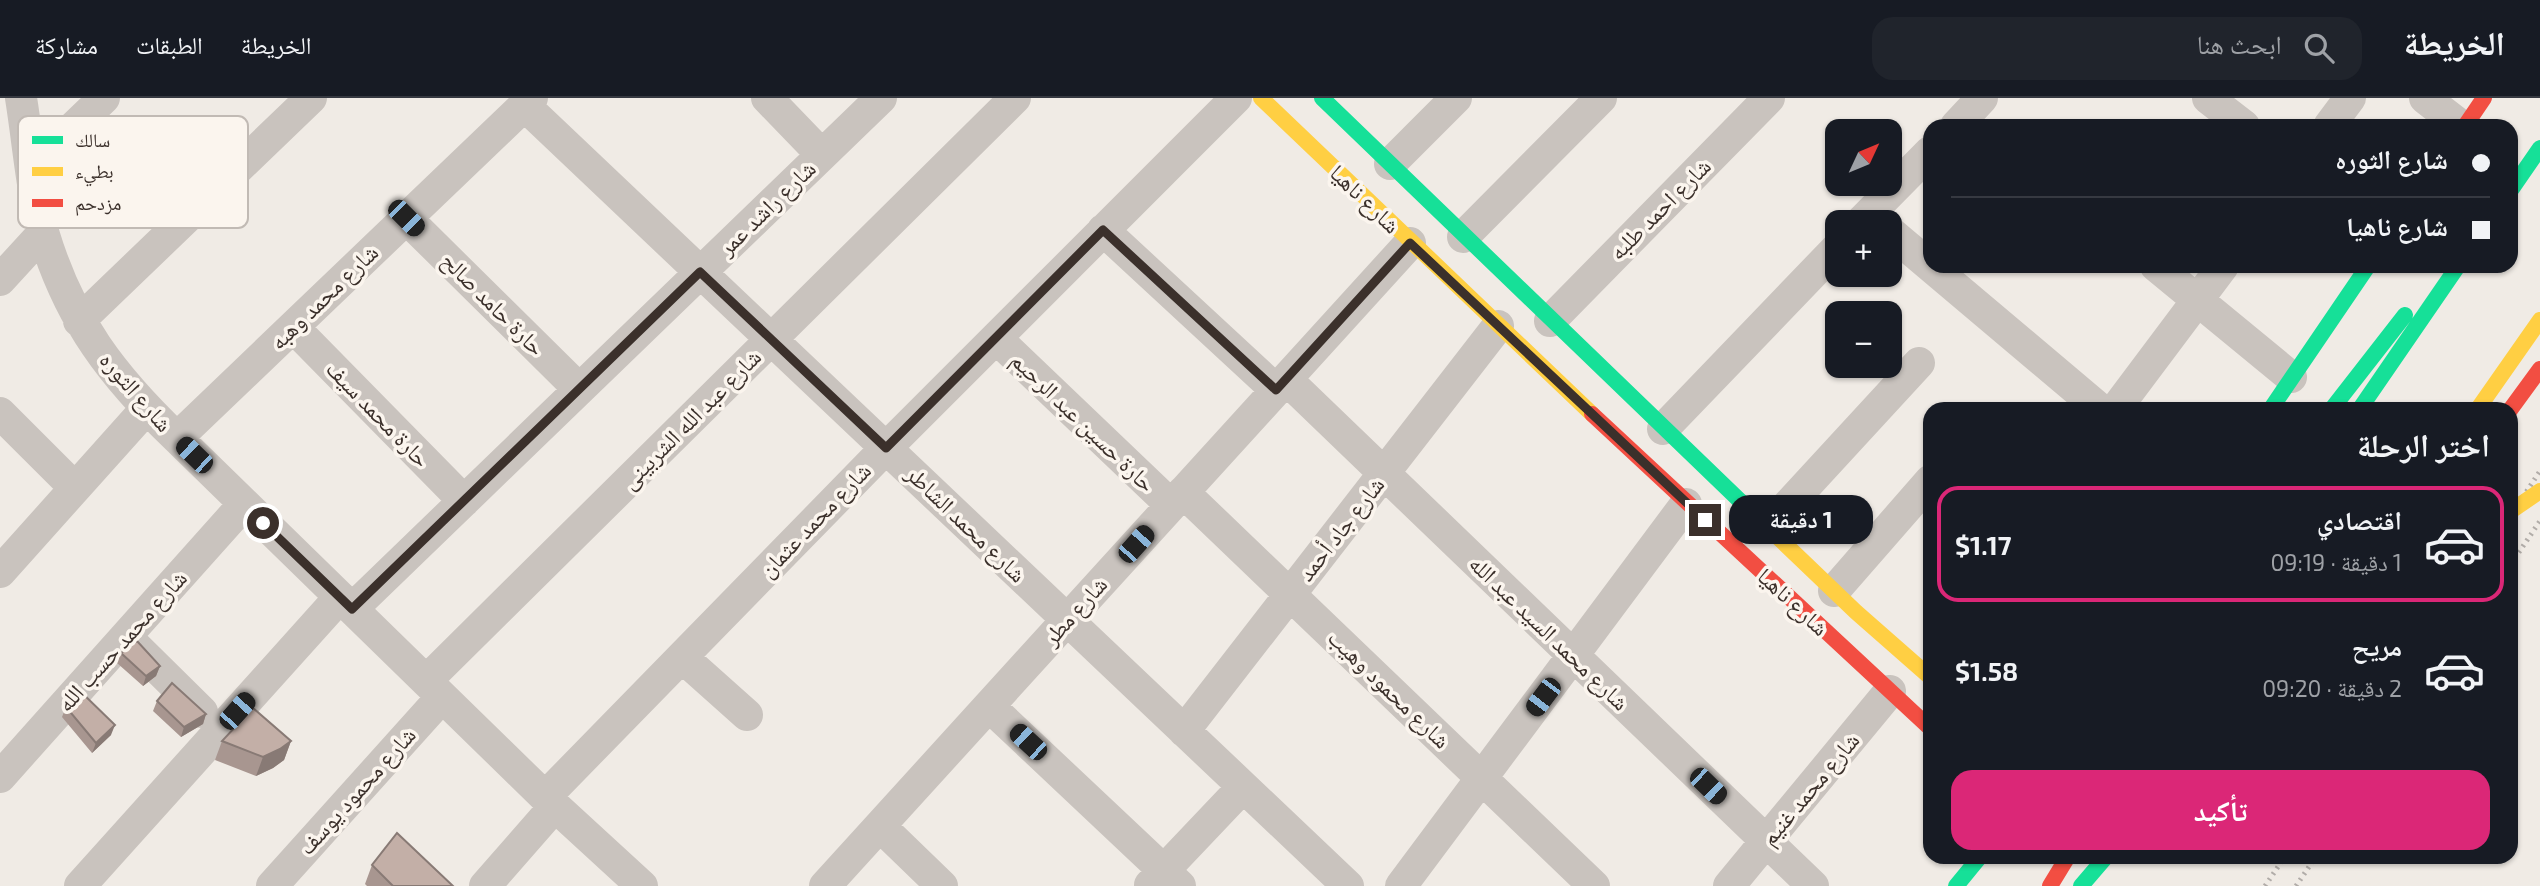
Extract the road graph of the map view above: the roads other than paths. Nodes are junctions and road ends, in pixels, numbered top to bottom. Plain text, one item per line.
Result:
1 (21, 98) edge
2 (104, 98) edge
3 (311, 98) edge
4 (767, 98) edge
5 (881, 98) edge
6 (1015, 98) edge
7 (1236, 98) edge
8 (1261, 98) edge
9 (1322, 98) edge
10 (1456, 98) edge
11 (1601, 98) edge
12 (1769, 98) edge
13 (2208, 98) edge
14 (2350, 98) edge
15 (2425, 98) edge
16 (2484, 98) edge
17 (528, 102) edge
18 (24, 116) edge
19 (85, 116) edge
20 (2235, 119) edge
21 (2334, 119) edge
22 (2454, 119) edge
23 (2468, 119) edge
24 (2540, 143) edge
25 (2540, 148) edge
26 (822, 155) junction
27 (248, 159) edge
28 (1923, 161) edge
29 (1390, 164) junction
30 (2518, 169) edge
31 (2518, 180) edge
32 (1885, 210) edge
33 (406, 218) junction
34 (42, 228) edge
35 (176, 228) edge
36 (1103, 230) junction
37 (43, 233) junction
38 (1463, 237) junction
39 (1410, 243) junction
40 (1902, 245) edge
41 (1825, 261) edge
42 (1923, 263) edge
43 (700, 272) junction
44 (1935, 273) edge
45 (2165, 273) edge
46 (2218, 273) edge
47 (2363, 273) edge
48 (2437, 273) edge
49 (2453, 273) edge
50 (0, 280) edge
51 (2198, 300) junction
52 (2540, 320) edge
53 (79, 321) junction
54 (1549, 321) junction
55 (1498, 326) junction
56 (293, 327) junction
57 (996, 338) junction
58 (771, 340) junction
59 (1919, 363) dead end
60 (2540, 369) edge
61 (2291, 377) junction
62 (1281, 384) junction
63 (579, 389) junction
64 (2091, 402) edge
65 (2121, 402) edge
66 (2275, 402) edge
67 (2337, 402) edge
68 (2364, 402) edge
69 (2483, 402) edge
70 (2516, 402) edge
71 (146, 409) junction
72 (0, 413) edge
73 (1663, 429) junction
74 (177, 439) junction
75 (886, 448) junction
76 (1384, 474) junction
77 (75, 488) junction
78 (1923, 489) edge
79 (2540, 491) edge
80 (1177, 499) junction
81 (464, 501) junction
82 (244, 504) junction
83 (1686, 504) junction
84 (2518, 506) edge
85 (1767, 528) junction
86 (0, 572) edge
87 (1834, 592) junction
88 (1290, 595) junction
89 (346, 603) junction
90 (1067, 620) junction
91 (125, 637) junction
92 (1573, 656) junction
93 (682, 657) junction
94 (1923, 671) edge
95 (434, 689) junction
96 (1891, 691) junction
97 (989, 706) junction
98 (747, 715) dead end
99 (1923, 721) edge
100 (220, 730) junction
101 (1184, 731) junction
102 (0, 778) edge
103 (1482, 778) junction
104 (1243, 787) junction
105 (550, 801) junction
106 (880, 826) junction
107 (1766, 842) junction
108 (1974, 864) edge
109 (2063, 864) edge
110 (2100, 864) edge
111 (1164, 881) edge
112 (80, 886) edge
113 (272, 886) edge
114 (485, 886) edge
115 (642, 886) edge
116 (825, 886) edge
117 (942, 886) edge
118 (1348, 886) edge
119 (1401, 886) edge
120 (1594, 886) edge
121 (1729, 886) edge
122 (1813, 886) edge
123 (1956, 886) edge
124 (2050, 886) edge
125 (2081, 886) edge

1 - 18 street, شارع الثوره
2 - 19 street
3 - 27 street
4 - 26 street
5 - 26 street, شارع راشد عمر
6 - 58 street, شارع عبد الله الشربينى
7 - 36 street, شارع محمد عثمان
8 - 39 main road, شارع ناهيا
9 - 29 main road, شارع ناهيا
10 - 29 street
11 - 38 street
12 - 54 street, شارع احمد طلبه
13 - 20 street
14 - 21 street
15 - 22 street
16 - 23 main road
17 - 33 street, شارع محمد وهبه
17 - 43 street, شارع محمد الشاطر
24 - 30 main road
25 - 31 main road
26 - 43 street, شارع راشد عمر
28 - 32 street
29 - 38 main road, شارع ناهيا
33 - 56 street, شارع محمد وهبه
33 - 63 street, حارة حامد صالح
34 - 37 street, شارع الثوره
35 - 53 street
36 - 57 street, شارع محمد عثمان
36 - 62 street, شارع محمد السيد عبد الله
37 - 50 street
37 - 53 street, شارع الثوره
38 - 54 main road, شارع ناهيا
39 - 55 main road, شارع ناهيا
39 - 62 street, شارع مطر
40 - 42 street
41 - 73 street
43 - 58 street, شارع محمد الشاطر
43 - 63 street, شارع راشد عمر
44 - 64 street
45 - 51 street
46 - 51 street
47 - 61 main road
48 - 67 main road
49 - 68 main road
51 - 61 street
51 - 65 street
52 - 69 main road
53 - 71 street, شارع الثوره
54 - 73 main road, شارع ناهيا
55 - 76 street, شارع جاد أحمد
55 - 83 main road, شارع ناهيا
56 - 74 street, شارع محمد وهبه
56 - 81 street, حارة محمد سيف
57 - 75 street, شارع محمد عثمان
57 - 80 street, حارة حسين عبد الرحيم
58 - 75 street, شارع محمد الشاطر
58 - 95 street, شارع عبد الله الشربينى
59 - 85 street
60 - 70 main road
61 - 66 main road
62 - 76 street, شارع محمد السيد عبد الله
62 - 80 street, شارع مطر
63 - 81 street, شارع راشد عمر
71 - 74 street, شارع الثوره
71 - 77 street
72 - 77 street
73 - 85 main road, شارع ناهيا
74 - 82 street, شارع الثوره
75 - 90 street, شارع محمد الشاطر
75 - 93 street, شارع محمد عثمان
76 - 88 street, شارع جاد أحمد
76 - 92 street, شارع محمد السيد عبد الله
77 - 86 street
78 - 87 street
79 - 84 main road, bridge
80 - 88 street, شارع محمود وهيب
80 - 90 street, شارع مطر
81 - 89 street, شارع راشد عمر
82 - 89 street, شارع الثوره
82 - 91 street, شارع محمد حسب الله
83 - 92 street
83 - 96 main road, شارع ناهيا
85 - 87 main road, شارع ناهيا
87 - 94 main road, شارع ناهيا
88 - 101 street, شارع جاد أحمد
88 - 103 street, شارع محمود وهيب
89 - 95 street, شارع الثوره
89 - 100 street, شارع راشد عمر
90 - 97 street, شارع مطر
90 - 101 street, شارع محمد الشاطر
91 - 100 street
91 - 102 street, شارع محمد حسب الله
92 - 103 street
92 - 107 street, شارع محمد السيد عبد الله
93 - 98 street
93 - 105 street, شارع محمد عثمان
95 - 105 street, شارع الثوره
95 - 113 street, شارع محمود يوسف
96 - 99 main road, شارع ناهيا
96 - 107 street, شارع محمد غنيم
97 - 106 street, شارع مطر
97 - 111 street
100 - 112 street, شارع راشد عمر
101 - 104 street, شارع محمد الشاطر
103 - 119 street
103 - 120 street, شارع محمود وهيب
104 - 111 street
104 - 118 street, شارع محمد الشاطر
105 - 114 street, شارع محمد عثمان
105 - 115 street, شارع الثوره
106 - 116 street, شارع مطر
106 - 117 street
107 - 121 street, شارع محمد غنيم
107 - 122 street, شارع محمد السيد عبد الله
108 - 123 main road
109 - 124 main road
110 - 125 main road

